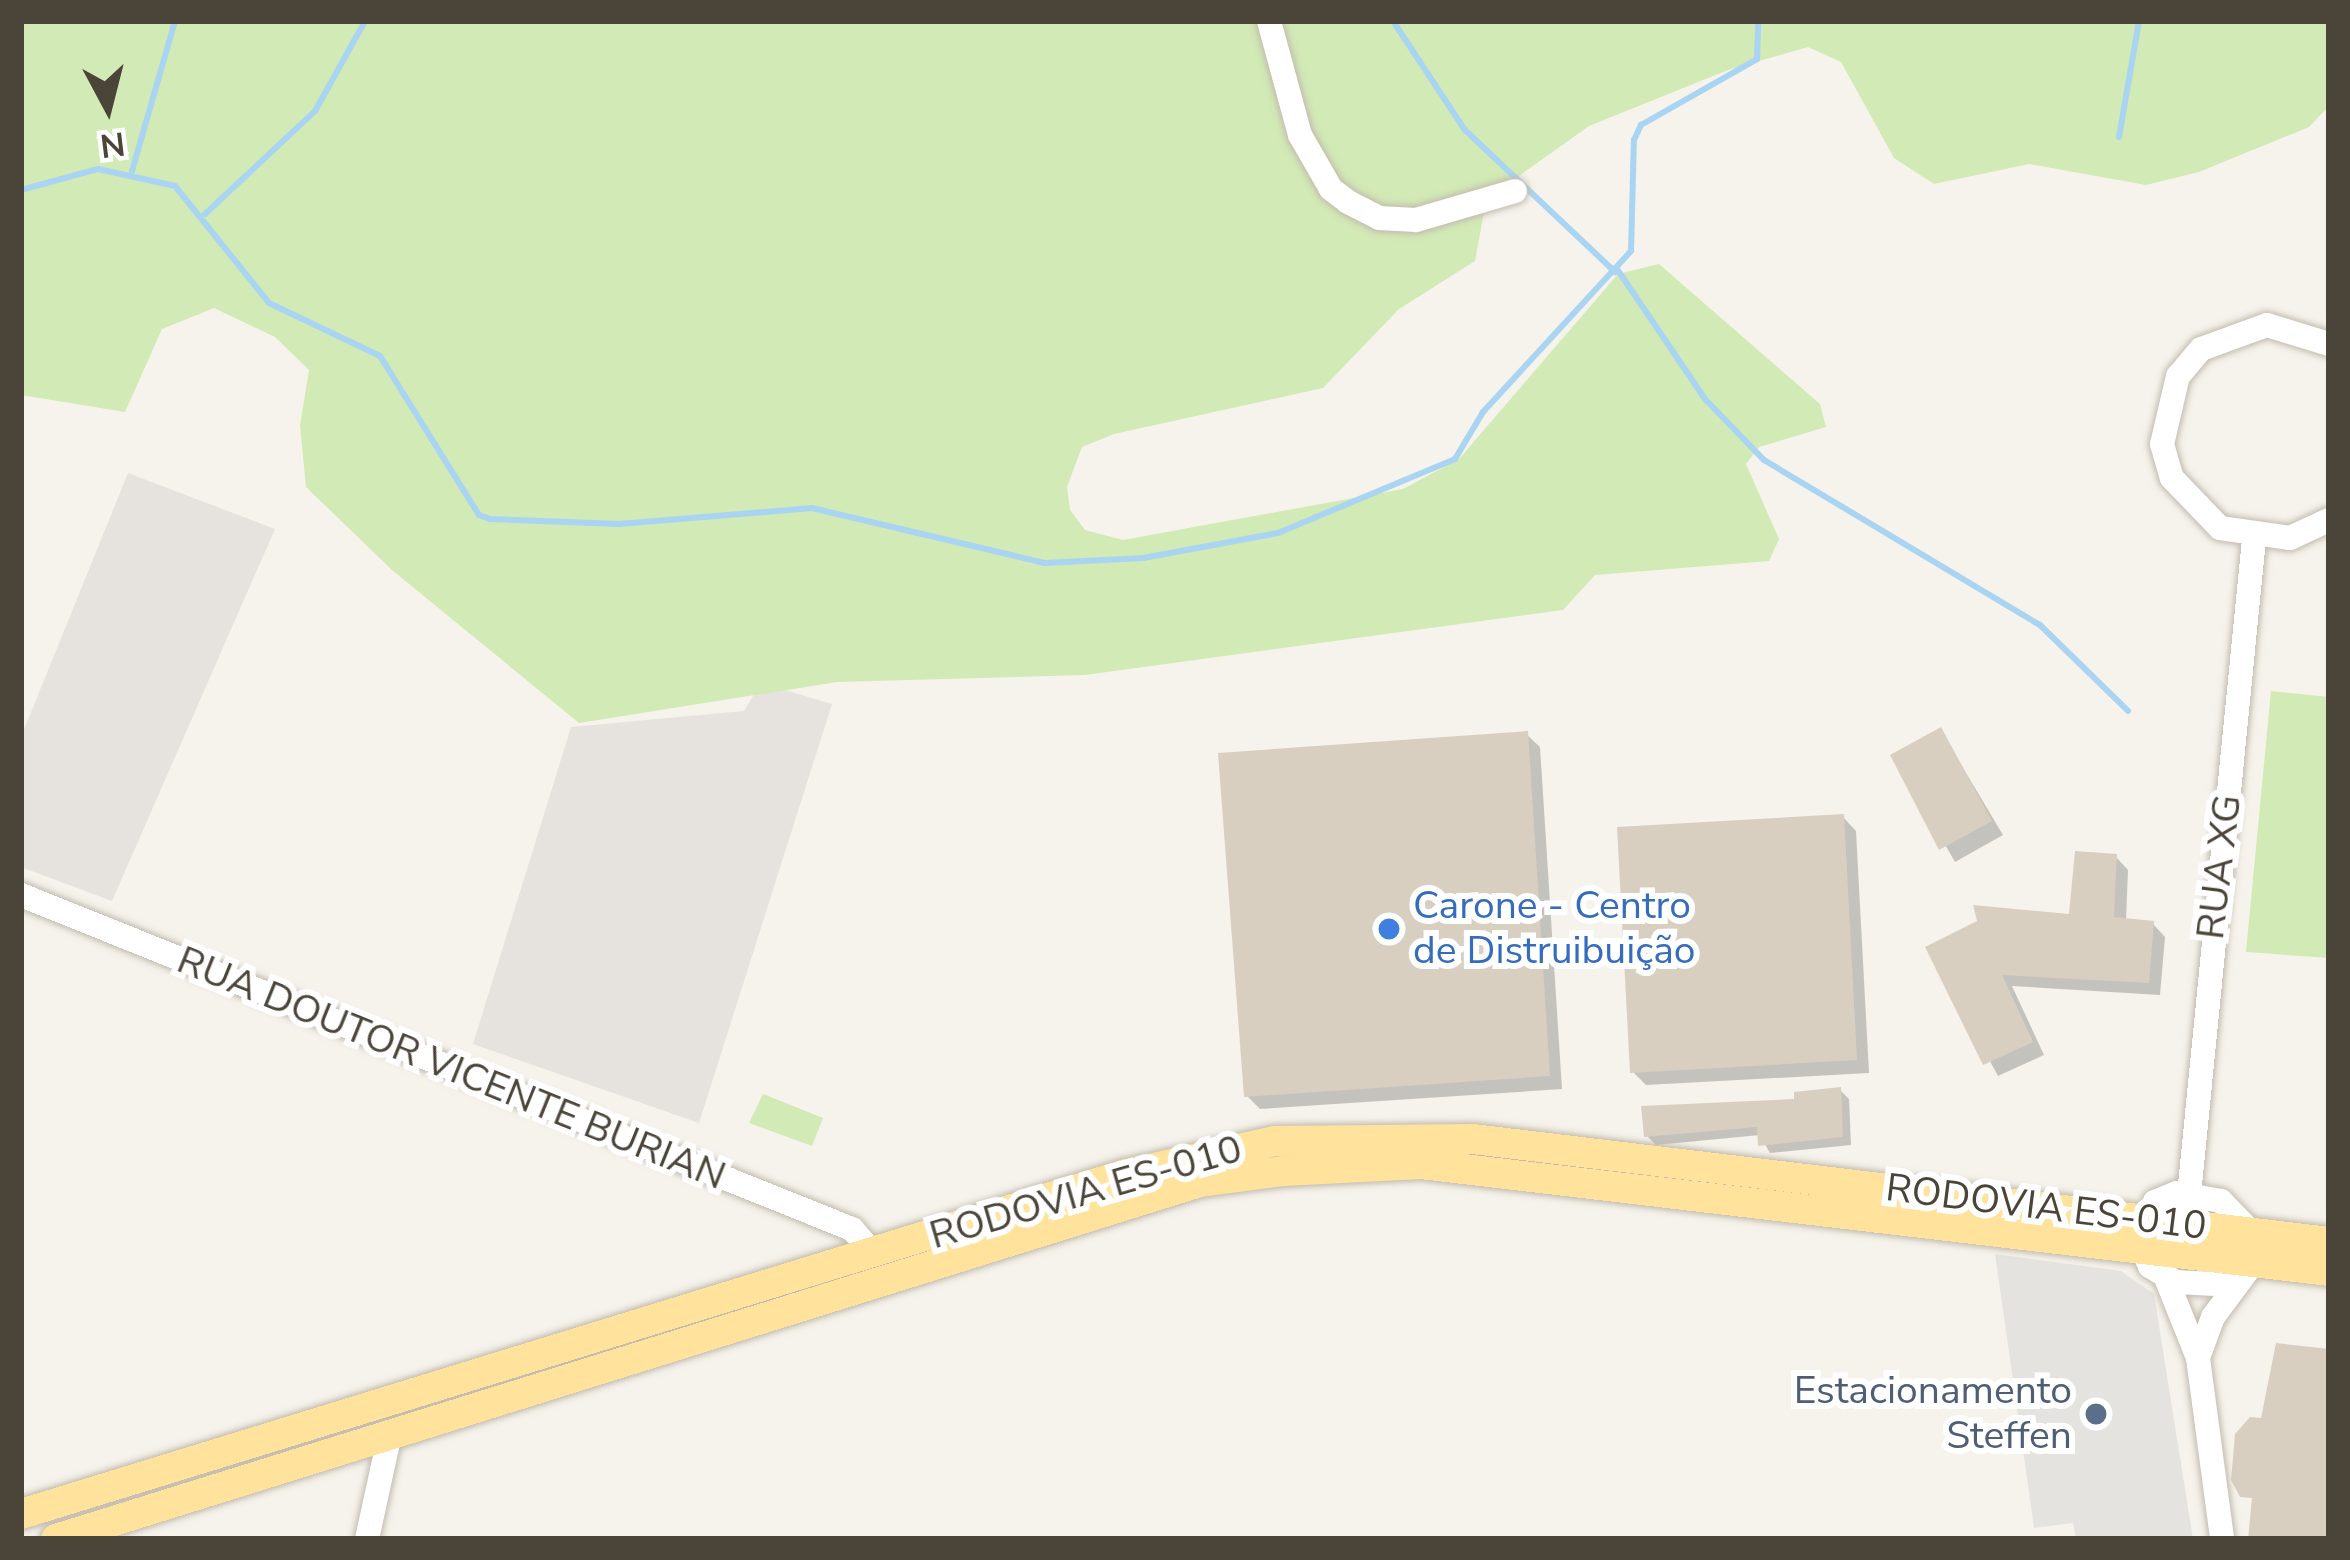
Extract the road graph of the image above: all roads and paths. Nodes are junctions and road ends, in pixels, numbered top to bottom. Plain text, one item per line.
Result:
1 (1269, 21) edge
2 (1515, 190) dead end
3 (2329, 344) edge
4 (2329, 520) edge
5 (2254, 539) junction
6 (21, 895) edge
7 (2189, 1195) junction
8 (2143, 1233) junction
9 (2329, 1242) edge
10 (874, 1254) junction
11 (2245, 1259) junction
12 (2329, 1270) edge
13 (2166, 1278) junction
14 (2198, 1358) junction
15 (389, 1438) junction
16 (21, 1498) edge
17 (80, 1498) junction
18 (21, 1514) edge
19 (56, 1539) edge
20 (367, 1539) edge
21 (2222, 1539) edge

1 - 2 street
3 - 5 street
4 - 5 street
5 - 7 street, RUA XG
6 - 10 street, RUA DOUTOR VICENTE BURIAN
7 - 8 street
7 - 11 street
8 - 10 main road, RODOVIA ES-010
8 - 11 main road, RODOVIA ES-010
8 - 13 street
8 - 15 main road, RODOVIA ES-010
9 - 11 main road, RODOVIA ES-010
10 - 17 main road, RODOVIA ES-010
11 - 12 main road, RODOVIA ES-010
11 - 13 street
11 - 14 street
13 - 14 street
14 - 21 street
15 - 19 main road, RODOVIA ES-010
15 - 20 street
16 - 17 main road
17 - 18 main road, RODOVIA ES-010

